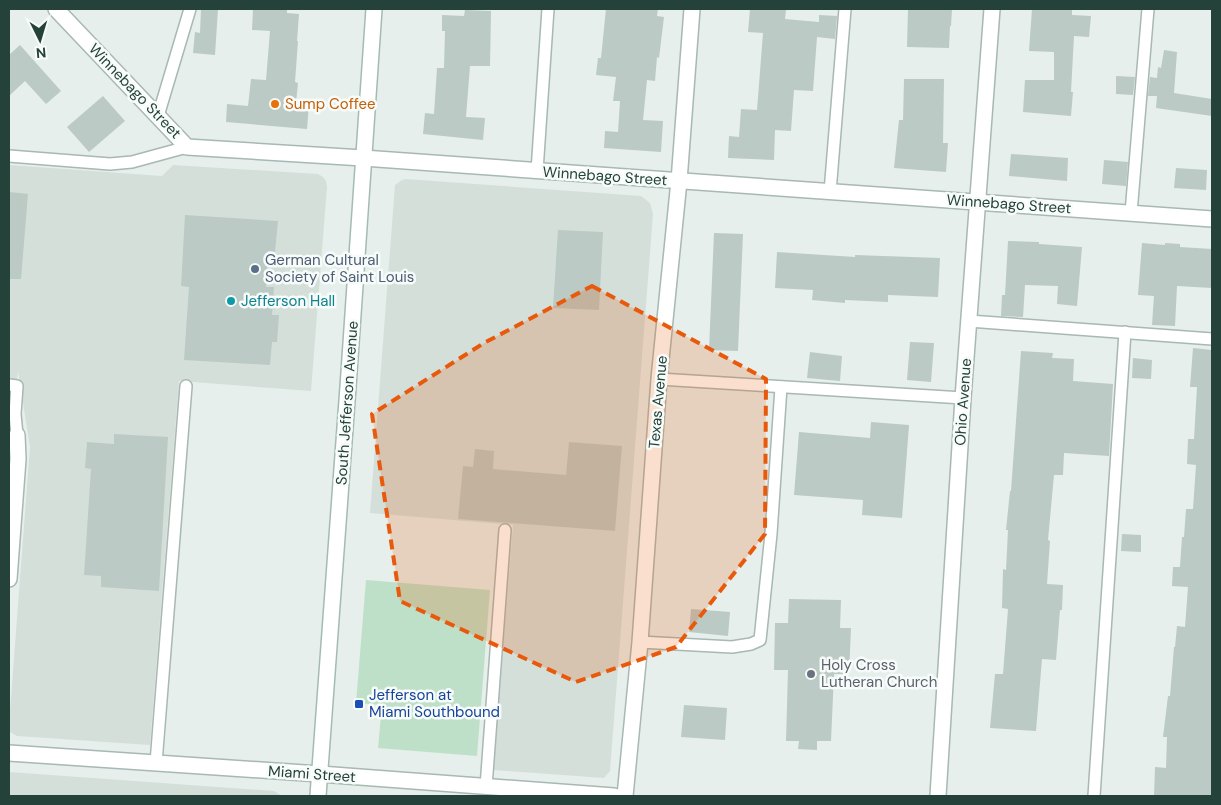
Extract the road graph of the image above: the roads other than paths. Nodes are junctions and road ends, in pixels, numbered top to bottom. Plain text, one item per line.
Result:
1 (56, 9) edge
2 (190, 9) edge
3 (374, 9) edge
4 (548, 9) edge
5 (692, 9) edge
6 (845, 9) edge
7 (992, 9) edge
8 (1148, 9) edge
9 (158, 116) junction
10 (187, 147) junction
11 (9, 156) edge
12 (363, 158) junction
13 (536, 171) junction
14 (679, 181) junction
15 (830, 192) junction
16 (978, 202) junction
17 (1131, 213) junction
18 (1212, 219) edge
19 (969, 321) junction
20 (1125, 332) junction
21 (1212, 339) edge
22 (659, 379) junction
23 (13, 386) edge
24 (186, 386) dead end
25 (781, 387) junction
26 (963, 398) junction
27 (17, 435) joint
28 (505, 530) dead end
29 (9, 579) edge
30 (640, 642) junction
31 (9, 753) edge
32 (156, 763) junction
33 (320, 774) junction
34 (486, 787) junction
35 (318, 796) edge
36 (614, 796) edge
37 (625, 796) edge
38 (938, 796) edge
39 (1094, 796) edge

1 - 9 street, Winnebago Street
2 - 9 lane
3 - 12 street, South Jefferson Avenue
4 - 13 lane
5 - 14 street, Texas Avenue
6 - 15 lane
7 - 16 street, Ohio Avenue
8 - 17 lane
9 - 10 street, Winnebago Street
10 - 11 lane
10 - 12 street, Winnebago Street
12 - 13 street, Winnebago Street
12 - 33 street, South Jefferson Avenue
13 - 14 street, Winnebago Street
14 - 15 street, Winnebago Street
14 - 22 street, Texas Avenue
15 - 16 street, Winnebago Street
16 - 17 street, Winnebago Street
16 - 19 street, Ohio Avenue
17 - 18 street, Winnebago Street
19 - 20 lane
19 - 26 street, Ohio Avenue
20 - 21 lane
20 - 39 lane
22 - 25 lane
22 - 30 street, Texas Avenue
23 - 27 lane
24 - 32 lane
25 - 26 lane
25 - 30 lane
26 - 38 street, Ohio Avenue
27 - 29 street
28 - 34 lane
30 - 37 street, Texas Avenue
31 - 32 street, Miami Street
32 - 33 street, Miami Street
33 - 34 street, Miami Street
33 - 35 street, South Jefferson Avenue
34 - 36 street, Miami Street

